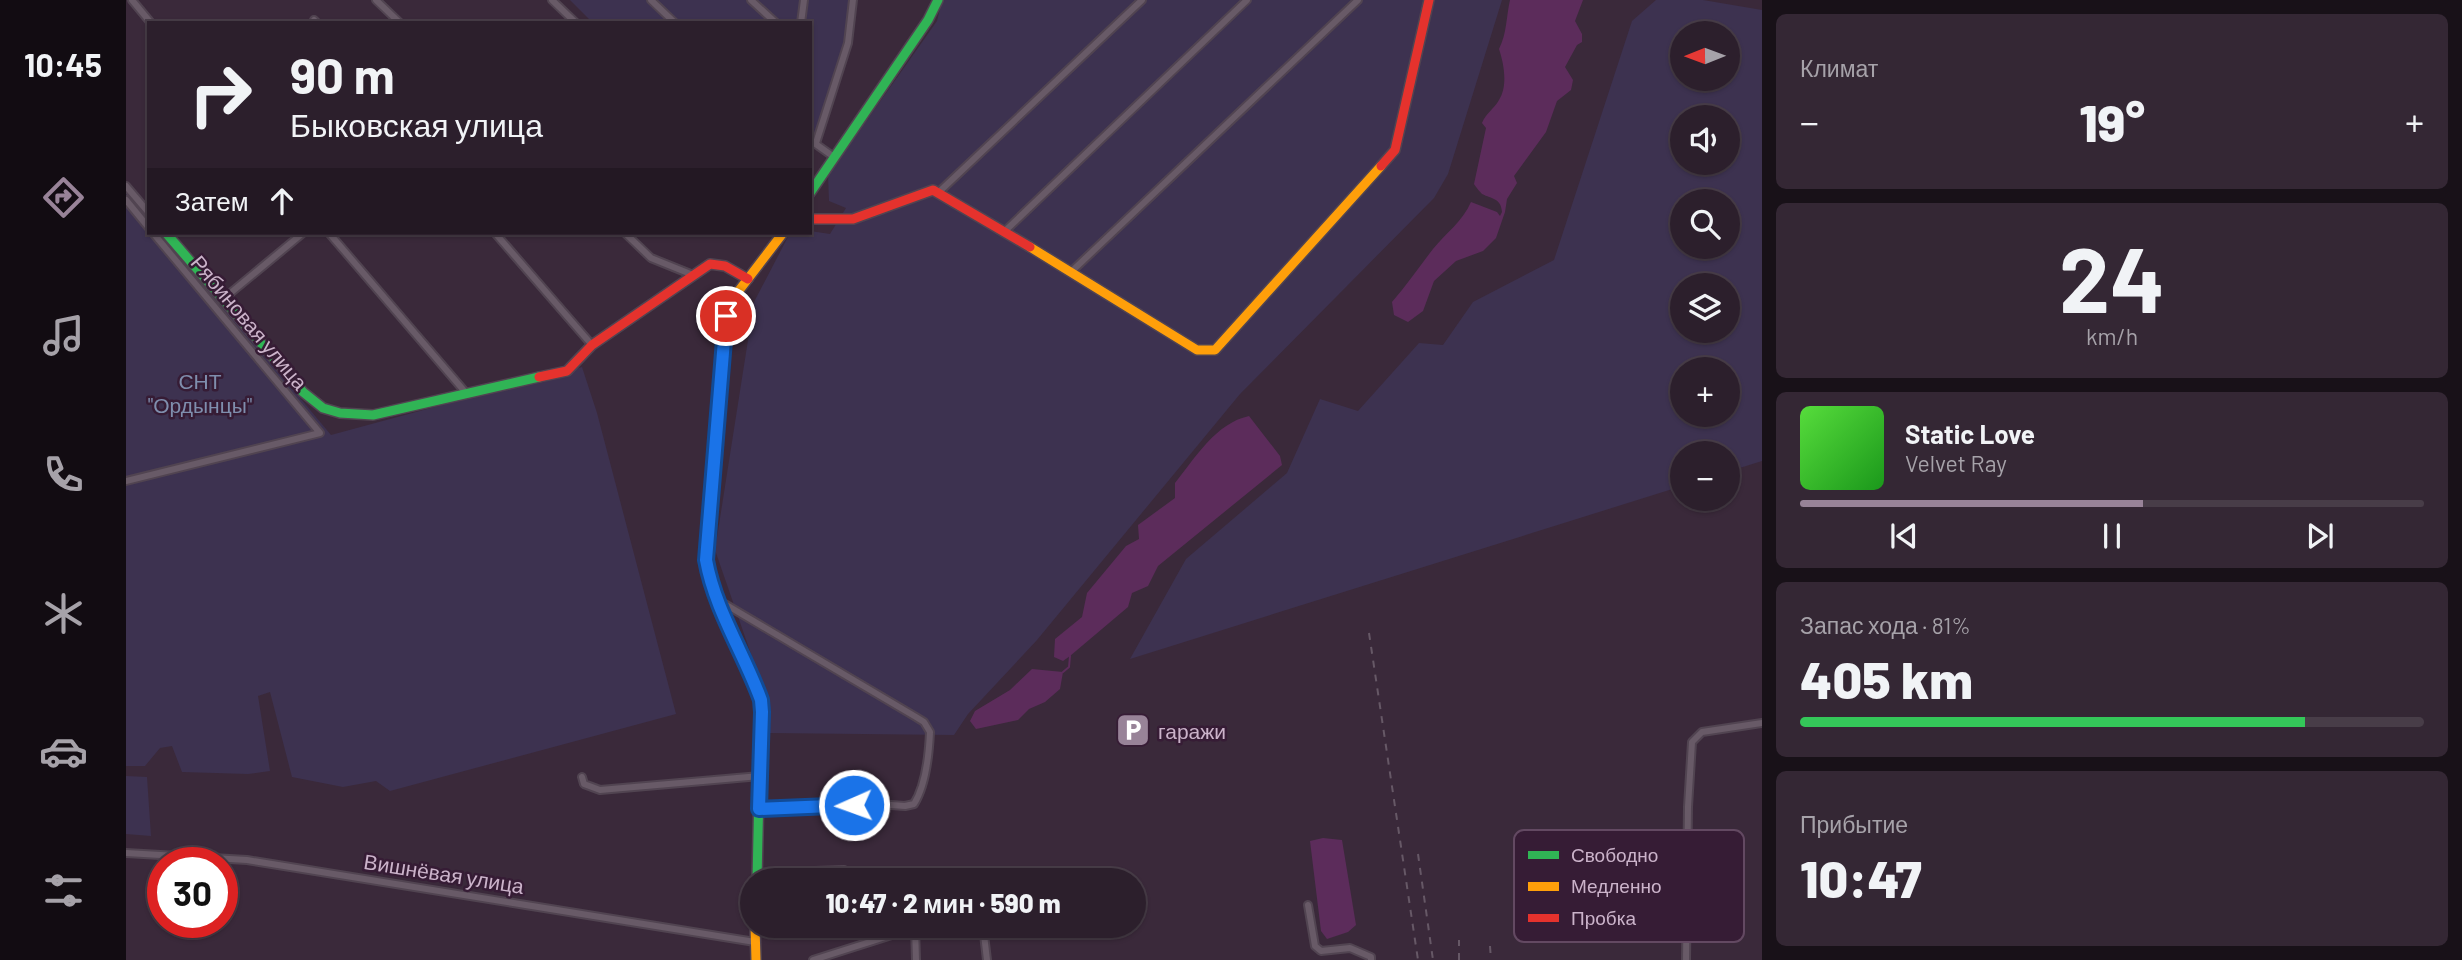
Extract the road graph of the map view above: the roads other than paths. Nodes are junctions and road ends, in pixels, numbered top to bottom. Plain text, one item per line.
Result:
1 (132, 0) edge
2 (376, 0) edge
3 (552, 0) edge
4 (651, 0) edge
5 (751, 0) edge
6 (804, 0) edge
7 (853, 0) edge
8 (937, 0) edge
9 (1142, 0) edge
10 (1247, 0) edge
11 (1358, 0) edge
12 (1429, 0) edge
13 (149, 21) edge
14 (398, 21) edge
15 (574, 21) edge
16 (673, 21) edge
17 (774, 21) edge
18 (801, 21) edge
19 (813, 142) edge
20 (834, 157) junction
21 (126, 186) edge
22 (812, 190) edge
23 (939, 192) junction
24 (126, 200) edge
25 (147, 211) edge
26 (812, 219) edge
27 (147, 226) edge
28 (1005, 231) junction
29 (155, 235) edge
30 (168, 235) edge
31 (301, 235) edge
32 (331, 235) edge
33 (497, 235) edge
34 (627, 235) edge
35 (781, 235) edge
36 (1072, 271) junction
37 (693, 275) junction
38 (748, 279) junction
39 (222, 300) junction
40 (592, 345) junction
41 (466, 393) junction
42 (126, 481) edge
43 (717, 600) junction
44 (1762, 723) edge
45 (760, 776) junction
46 (582, 777) dead end
47 (759, 809) junction
48 (1688, 830) edge
49 (126, 853) edge
50 (757, 868) edge
51 (1308, 905) dead end
52 (755, 938) edge
53 (883, 938) edge
54 (917, 938) edge
55 (986, 938) edge
56 (755, 942) junction
57 (1686, 942) edge
58 (756, 960) edge
59 (813, 960) edge
60 (916, 960) edge
61 (986, 960) edge
62 (1371, 960) edge
63 (1686, 960) edge

1 - 13 street
2 - 14 street
3 - 15 street
4 - 16 street
5 - 17 street
6 - 18 street
7 - 19 street
8 - 20 street
9 - 23 street
10 - 28 street
11 - 36 street
12 - 36 street
19 - 20 street
20 - 22 street
21 - 25 street
23 - 26 street
23 - 28 street
24 - 27 street
28 - 36 street
29 - 42 street, Рябиновая улица
30 - 39 street
31 - 39 street
32 - 41 street
33 - 40 street
34 - 37 street
35 - 38 street
37 - 38 street
37 - 40 street
38 - 43 street
39 - 41 street
40 - 41 street
43 - 45 street
43 - 47 street
44 - 48 street
45 - 46 street
45 - 47 street
47 - 50 street
49 - 56 street, Вишнёвая улица
51 - 62 street
52 - 56 street
53 - 59 street
54 - 60 street
55 - 61 street
56 - 58 street
57 - 63 street

